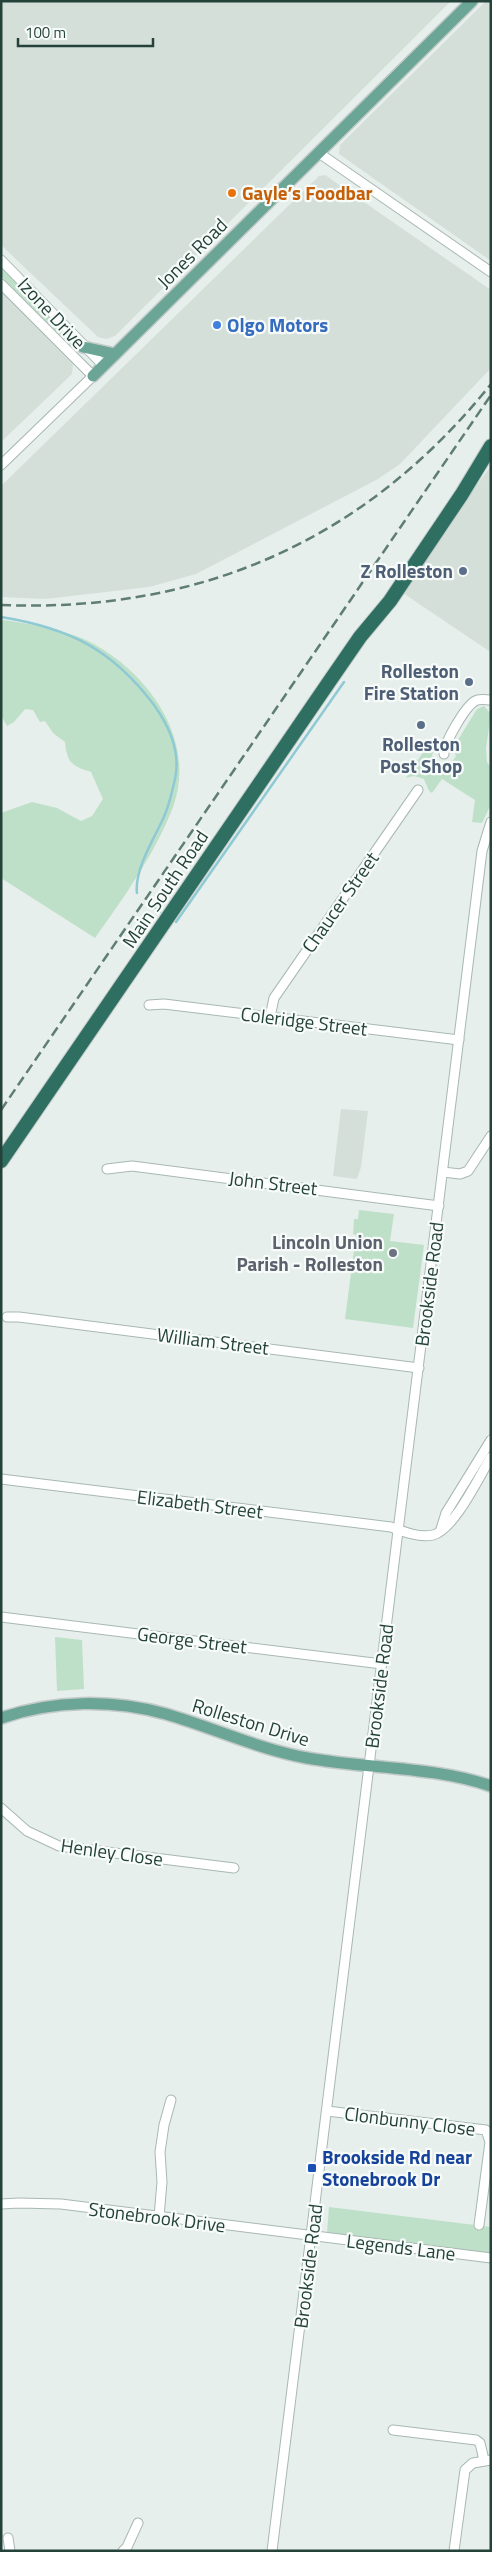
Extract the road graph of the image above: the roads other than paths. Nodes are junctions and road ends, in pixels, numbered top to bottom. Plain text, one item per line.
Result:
1 (472, 1) edge
2 (318, 153) junction
3 (1, 260) edge
4 (491, 272) edge
5 (1, 284) edge
6 (83, 347) junction
7 (115, 354) junction
8 (103, 365) junction
9 (93, 376) junction
10 (491, 446) edge
11 (1, 465) edge
12 (491, 700) edge
13 (444, 754) dead end
14 (418, 790) dead end
15 (491, 822) edge
16 (149, 1004) dead end
17 (270, 1017) junction
18 (459, 1040) junction
19 (491, 1136) edge
20 (1, 1161) edge
21 (107, 1170) dead end
22 (443, 1172) junction
23 (439, 1206) junction
24 (8, 1318) dead end
25 (419, 1368) junction
26 (491, 1440) edge
27 (491, 1457) edge
28 (1, 1479) edge
29 (399, 1530) junction
30 (440, 1531) junction
31 (1, 1617) edge
32 (382, 1664) junction
33 (1, 1718) edge
34 (370, 1766) junction
35 (491, 1786) edge
36 (1, 1808) edge
37 (234, 1868) dead end
38 (171, 2100) dead end
39 (327, 2111) junction
40 (489, 2168) edge
41 (1, 2204) edge
42 (159, 2217) junction
43 (479, 2225) dead end
44 (312, 2236) junction
45 (491, 2258) edge
46 (393, 2430) dead end
47 (487, 2460) edge
48 (138, 2523) dead end
49 (8, 2538) dead end
50 (126, 2550) edge
51 (10, 2551) edge
52 (272, 2551) edge
53 (454, 2551) edge

1 - 2 main road, Jones Road
2 - 4 street
2 - 7 main road, Jones Road
3 - 6 street, Izone Drive
5 - 9 street, Izone Drive
6 - 7 main road
6 - 8 street, Izone Drive
7 - 8 main road, Jones Road
8 - 9 main road, Jones Road
9 - 11 street, Jones Road
10 - 20 highway, Main South Road
12 - 13 street
14 - 17 street, Chaucer Street
15 - 18 street, Brookside Road
16 - 17 street, Coleridge Street
17 - 18 street, Coleridge Street
18 - 22 street, Brookside Road
19 - 22 street
21 - 23 street, John Street
22 - 23 street, Brookside Road
23 - 25 street, Brookside Road
24 - 25 street, William Street
25 - 29 street, Brookside Road
26 - 30 street
27 - 30 street
28 - 29 street, Elizabeth Street
29 - 30 street, Elizabeth Street
29 - 32 street, Brookside Road
31 - 32 street, George Street
32 - 34 street, Brookside Road
33 - 34 main road, Rolleston Drive
34 - 35 main road, Rolleston Drive
34 - 39 street, Brookside Road
36 - 37 street, Henley Close
38 - 42 street
39 - 40 street, Clonbunny Close
39 - 44 street, Brookside Road
40 - 43 street, Clonbunny Close
41 - 42 street, Stonebrook Drive
42 - 44 street, Stonebrook Drive
44 - 45 street, Legends Lane
44 - 52 street, Brookside Road
46 - 47 street
47 - 53 street
48 - 50 street
49 - 51 street

